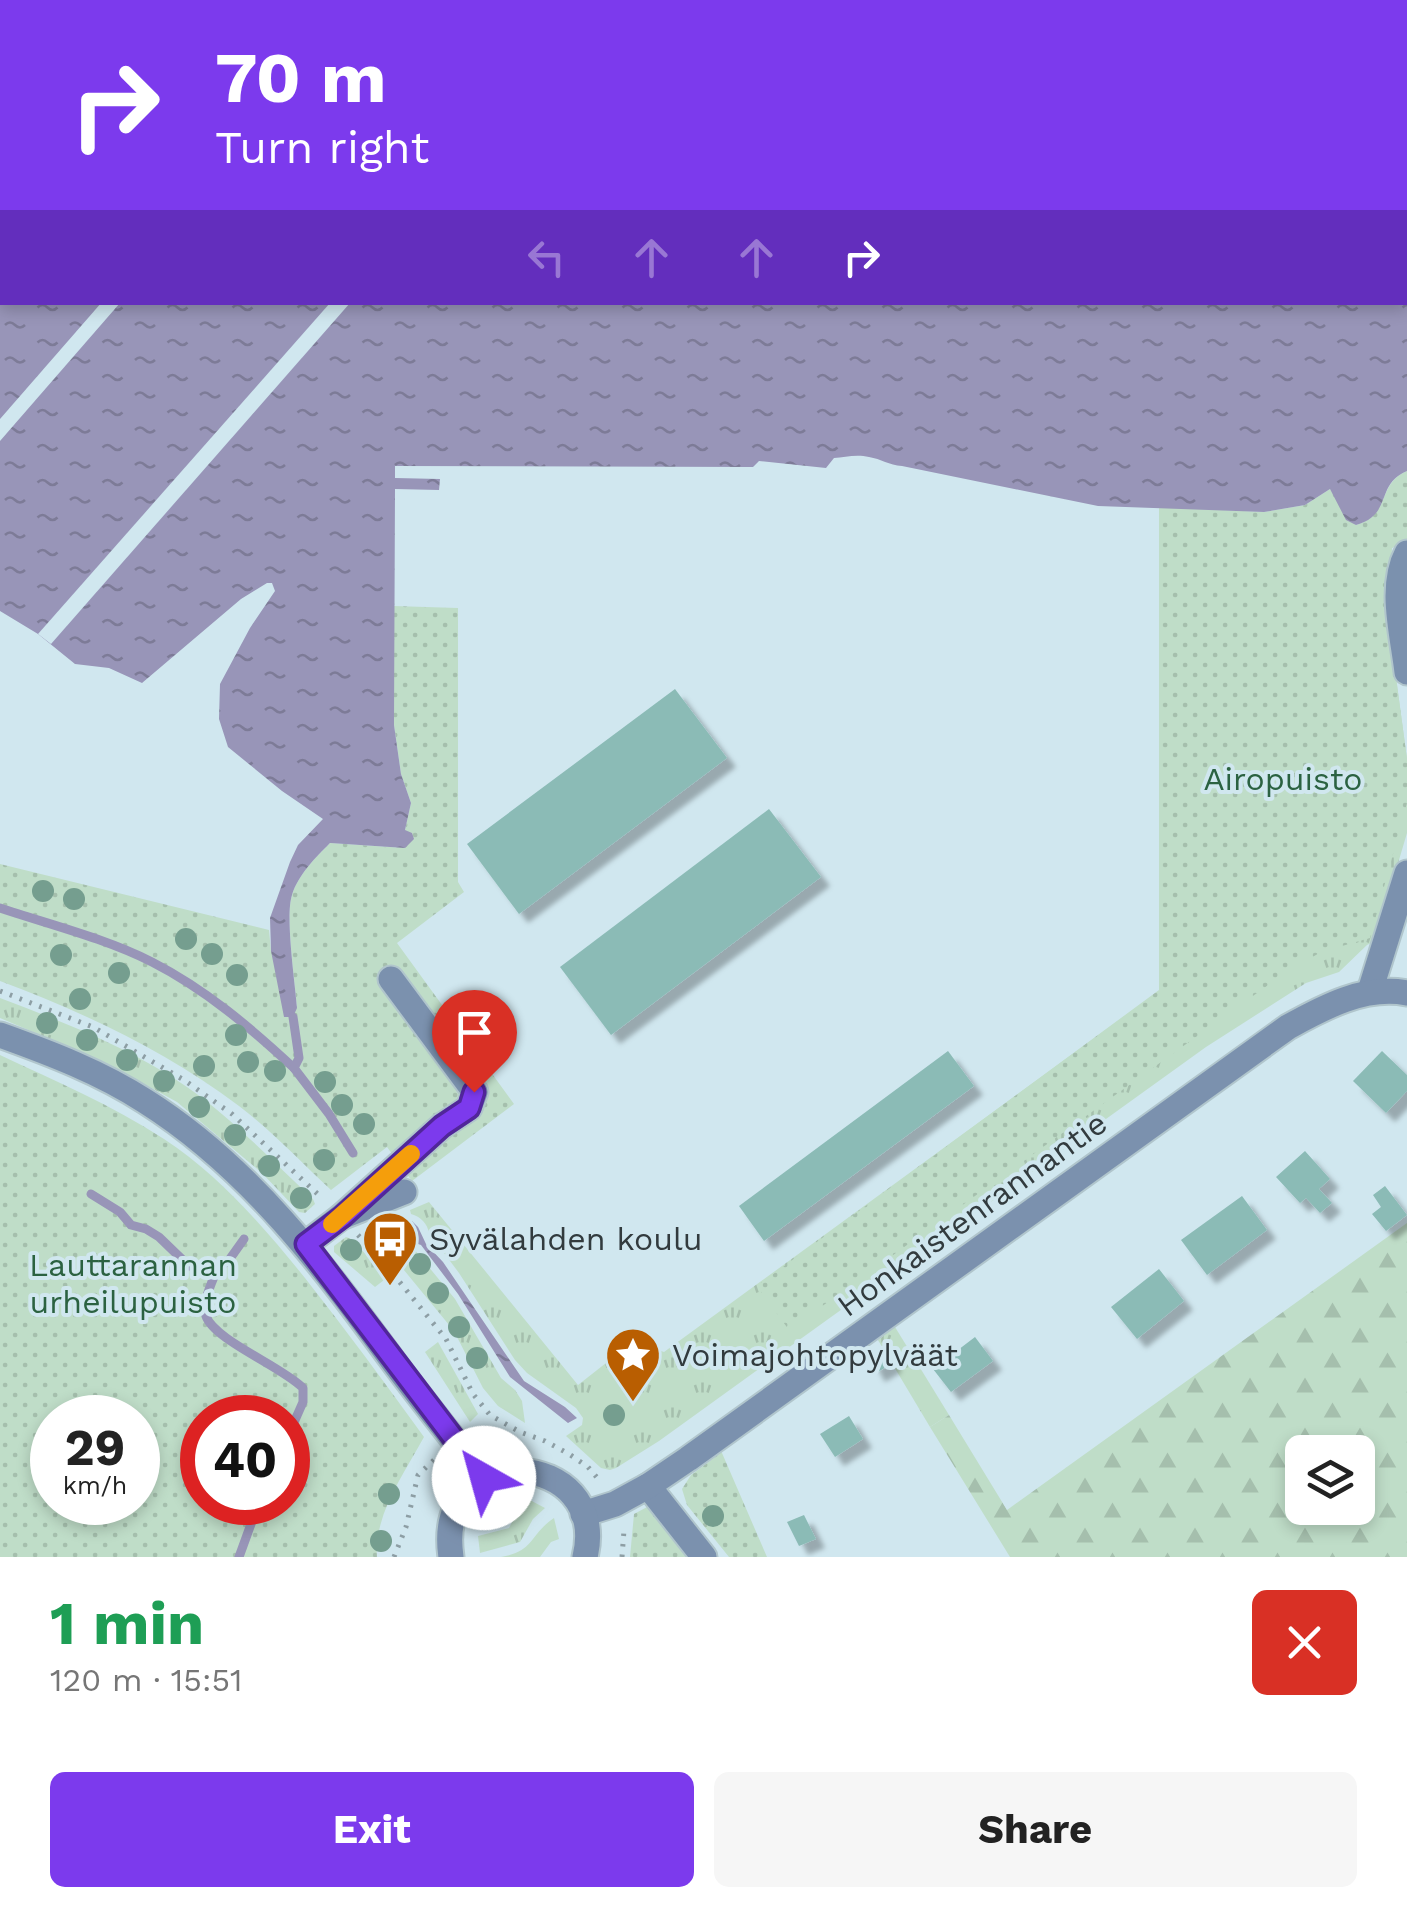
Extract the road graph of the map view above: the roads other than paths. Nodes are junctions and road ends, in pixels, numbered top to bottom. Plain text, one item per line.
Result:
1 (1407, 553) edge
2 (1407, 672) edge
3 (1407, 874) edge
4 (391, 978) dead end
5 (1370, 991) junction
6 (1407, 993) edge
7 (0, 1034) edge
8 (404, 1192) dead end
9 (350, 1226) junction
10 (306, 1244) junction
11 (484, 1478) junction
12 (648, 1486) junction
13 (583, 1514) junction
14 (450, 1557) edge
15 (585, 1557) edge
16 (704, 1557) edge

1 - 2 street
3 - 5 street
4 - 9 street
5 - 6 street, Honkaistenrannantie
5 - 12 street, Honkaistenrannantie
7 - 10 street
8 - 9 street
9 - 10 street
10 - 11 street
11 - 13 street
11 - 14 street
12 - 13 street, Honkaistenrannantie
12 - 16 street
13 - 15 street

